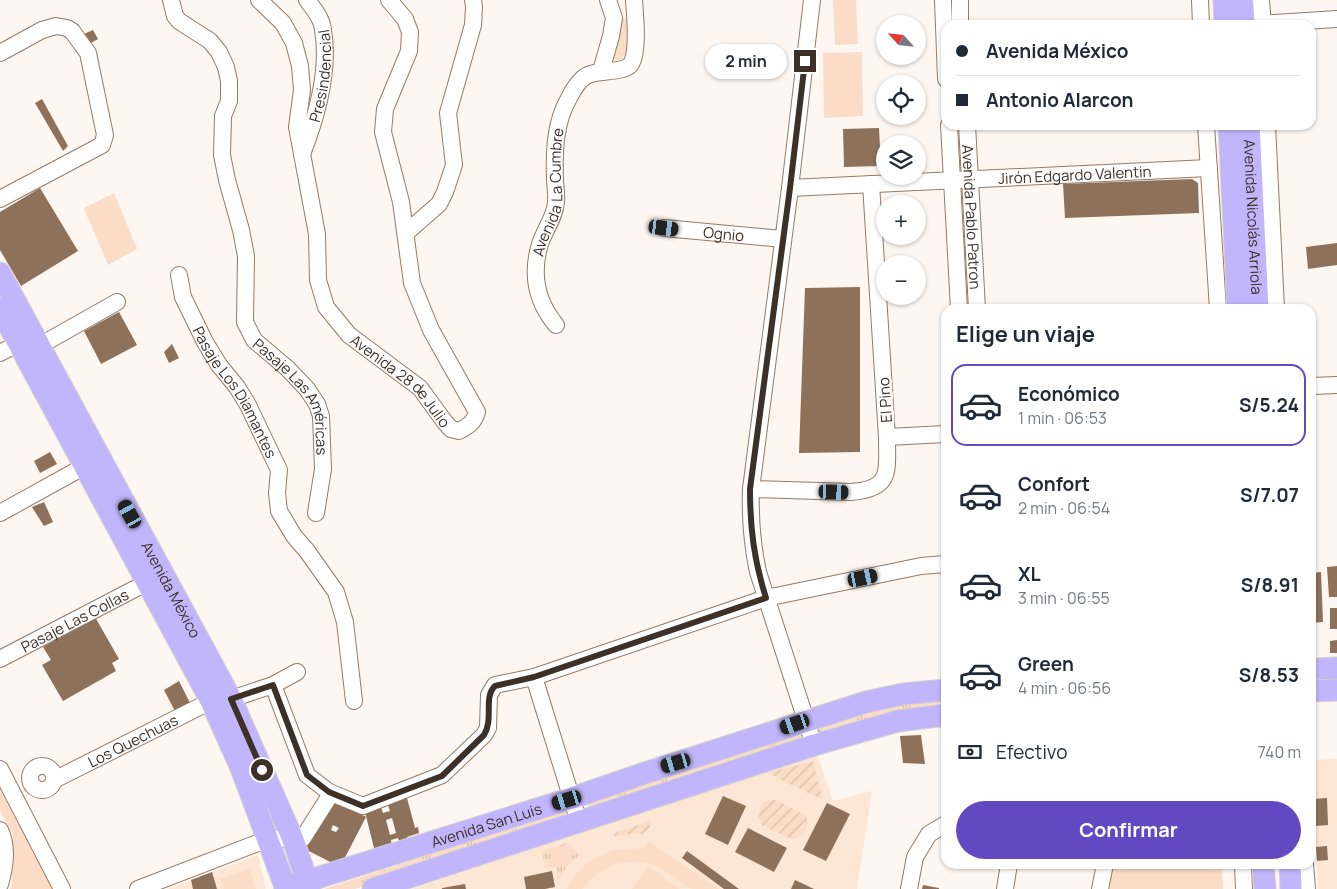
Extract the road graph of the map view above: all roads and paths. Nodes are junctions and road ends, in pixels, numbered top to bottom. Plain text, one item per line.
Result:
1 (170, 0) edge
2 (259, 0) edge
3 (307, 0) edge
4 (389, 0) edge
5 (473, 0) edge
6 (608, 0) edge
7 (634, 0) edge
8 (812, 0) edge
9 (942, 0) edge
10 (960, 0) edge
11 (1200, 0) edge
12 (1224, 0) edge
13 (1242, 0) edge
14 (1261, 0) edge
15 (1337, 19) edge
16 (943, 20) edge
17 (960, 20) edge
18 (1201, 20) edge
19 (1225, 20) edge
20 (1251, 20) edge
21 (1255, 20) edge
22 (1316, 20) edge
23 (0, 53) edge
24 (601, 72) junction
25 (949, 130) edge
26 (967, 130) edge
27 (1206, 130) edge
28 (1229, 130) edge
29 (1249, 130) edge
30 (1267, 130) edge
31 (302, 154) junction
32 (1209, 168) junction
33 (971, 179) junction
34 (952, 180) junction
35 (872, 184) junction
36 (790, 188) junction
37 (0, 199) edge
38 (664, 228) dead end
39 (407, 232) junction
40 (783, 239) junction
41 (0, 273) edge
42 (178, 275) dead end
43 (118, 302) dead end
44 (959, 304) edge
45 (978, 304) edge
46 (1218, 304) edge
47 (1238, 304) edge
48 (1258, 304) edge
49 (1276, 304) edge
50 (0, 309) edge
51 (556, 325) dead end
52 (19, 347) edge
53 (1337, 385) edge
54 (1316, 386) edge
55 (941, 434) edge
56 (887, 437) junction
57 (85, 466) junction
58 (750, 489) junction
59 (0, 513) edge
60 (316, 513) dead end
61 (941, 564) edge
62 (148, 582) junction
63 (766, 598) junction
64 (0, 659) edge
65 (1337, 668) edge
66 (1316, 669) edge
67 (297, 672) dead end
68 (534, 677) junction
69 (273, 685) junction
70 (1337, 690) edge
71 (941, 691) edge
72 (1316, 691) edge
73 (893, 696) junction
74 (221, 700) junction
75 (354, 701) dead end
76 (941, 716) edge
77 (806, 721) junction
78 (898, 721) junction
79 (814, 745) junction
80 (0, 769) edge
81 (54, 780) dead end
82 (329, 792) junction
83 (572, 798) junction
84 (579, 822) junction
85 (941, 827) edge
86 (0, 830) edge
87 (292, 837) junction
88 (268, 839) junction
89 (408, 849) junction
90 (1008, 869) edge
91 (1104, 869) edge
92 (1243, 869) edge
93 (1263, 869) edge
94 (1290, 869) edge
95 (1306, 869) edge
96 (415, 875) junction
97 (0, 884) edge
98 (308, 885) edge
99 (286, 888) edge
100 (62, 889) edge
101 (138, 889) edge
102 (373, 889) edge
103 (909, 889) edge
104 (1005, 889) edge
105 (1100, 889) edge
106 (1244, 889) edge
107 (1265, 889) edge
108 (1292, 889) edge
109 (1307, 889) edge

1 - 60 street, Pasaje Las Américas
2 - 31 street, Avenida 28 de Julio
3 - 31 street, Presindencial
4 - 39 street, Avenida 28 de Julio
5 - 39 street
6 - 24 street
7 - 24 street, Avenida La Cumbre
8 - 36 street
9 - 16 street
10 - 17 street
11 - 18 street
12 - 19 main road
13 - 20 main road
14 - 21 street
15 - 22 street
23 - 37 street
24 - 51 street, Avenida La Cumbre
25 - 34 street, Avenida Pablo Patron
26 - 33 street, Avenida Pablo Patron
27 - 32 street
28 - 47 main road, Avenida Nicolás Arriola
29 - 48 main road, Avenida Nicolás Arriola
30 - 49 street
31 - 39 street, Avenida 28 de Julio
32 - 33 street, Jirón Edgardo Valentin
32 - 46 street
33 - 34 street, Jirón Edgardo Valentin
33 - 45 street, Avenida Pablo Patron
34 - 35 street, Jirón Edgardo Valentin
34 - 44 street, Avenida Pablo Patron
35 - 36 street, Jirón Edgardo Valentin
35 - 56 street, El Pino
36 - 40 street
38 - 40 street, Ognio
40 - 58 street
41 - 52 main road, Avenida México
42 - 75 street, Pasaje Los Diamantes
43 - 52 street
50 - 52 main road, Avenida México
52 - 57 main road, Avenida México
52 - 74 main road, Avenida México
53 - 54 street
55 - 56 street
56 - 58 street, El Pino
57 - 59 street
57 - 62 main road, Avenida México
58 - 63 street
61 - 63 street
62 - 64 street, Pasaje Las Collas
62 - 74 main road, Avenida México
63 - 68 street
63 - 77 street
65 - 66 main road
67 - 69 street, Los Quechuas
68 - 82 street
68 - 83 street
69 - 74 street, Los Quechuas
69 - 82 street
70 - 72 main road
71 - 73 main road, Avenida San Luis
73 - 77 main road, Avenida San Luis
73 - 78 main road
74 - 81 street, Los Quechuas
74 - 87 main road, Avenida México
74 - 88 main road, Avenida México
76 - 78 main road, Avenida San Luis
77 - 79 street
77 - 83 main road, Avenida San Luis
78 - 79 main road, Avenida San Luis
79 - 84 main road, Avenida San Luis
80 - 100 street
82 - 87 street
83 - 84 street
83 - 89 main road, Avenida San Luis
84 - 96 main road, Avenida San Luis
85 - 103 street
86 - 97 street
87 - 88 street
87 - 98 main road, Avenida México
88 - 99 main road, Avenida México
88 - 101 street
89 - 96 main road
89 - 98 main road, Avenida San Luis
90 - 104 street
91 - 105 street
92 - 106 street
93 - 107 main road
94 - 108 main road
95 - 109 street
96 - 102 main road, Avenida San Luis
98 - 99 main road, Avenida San Luis

